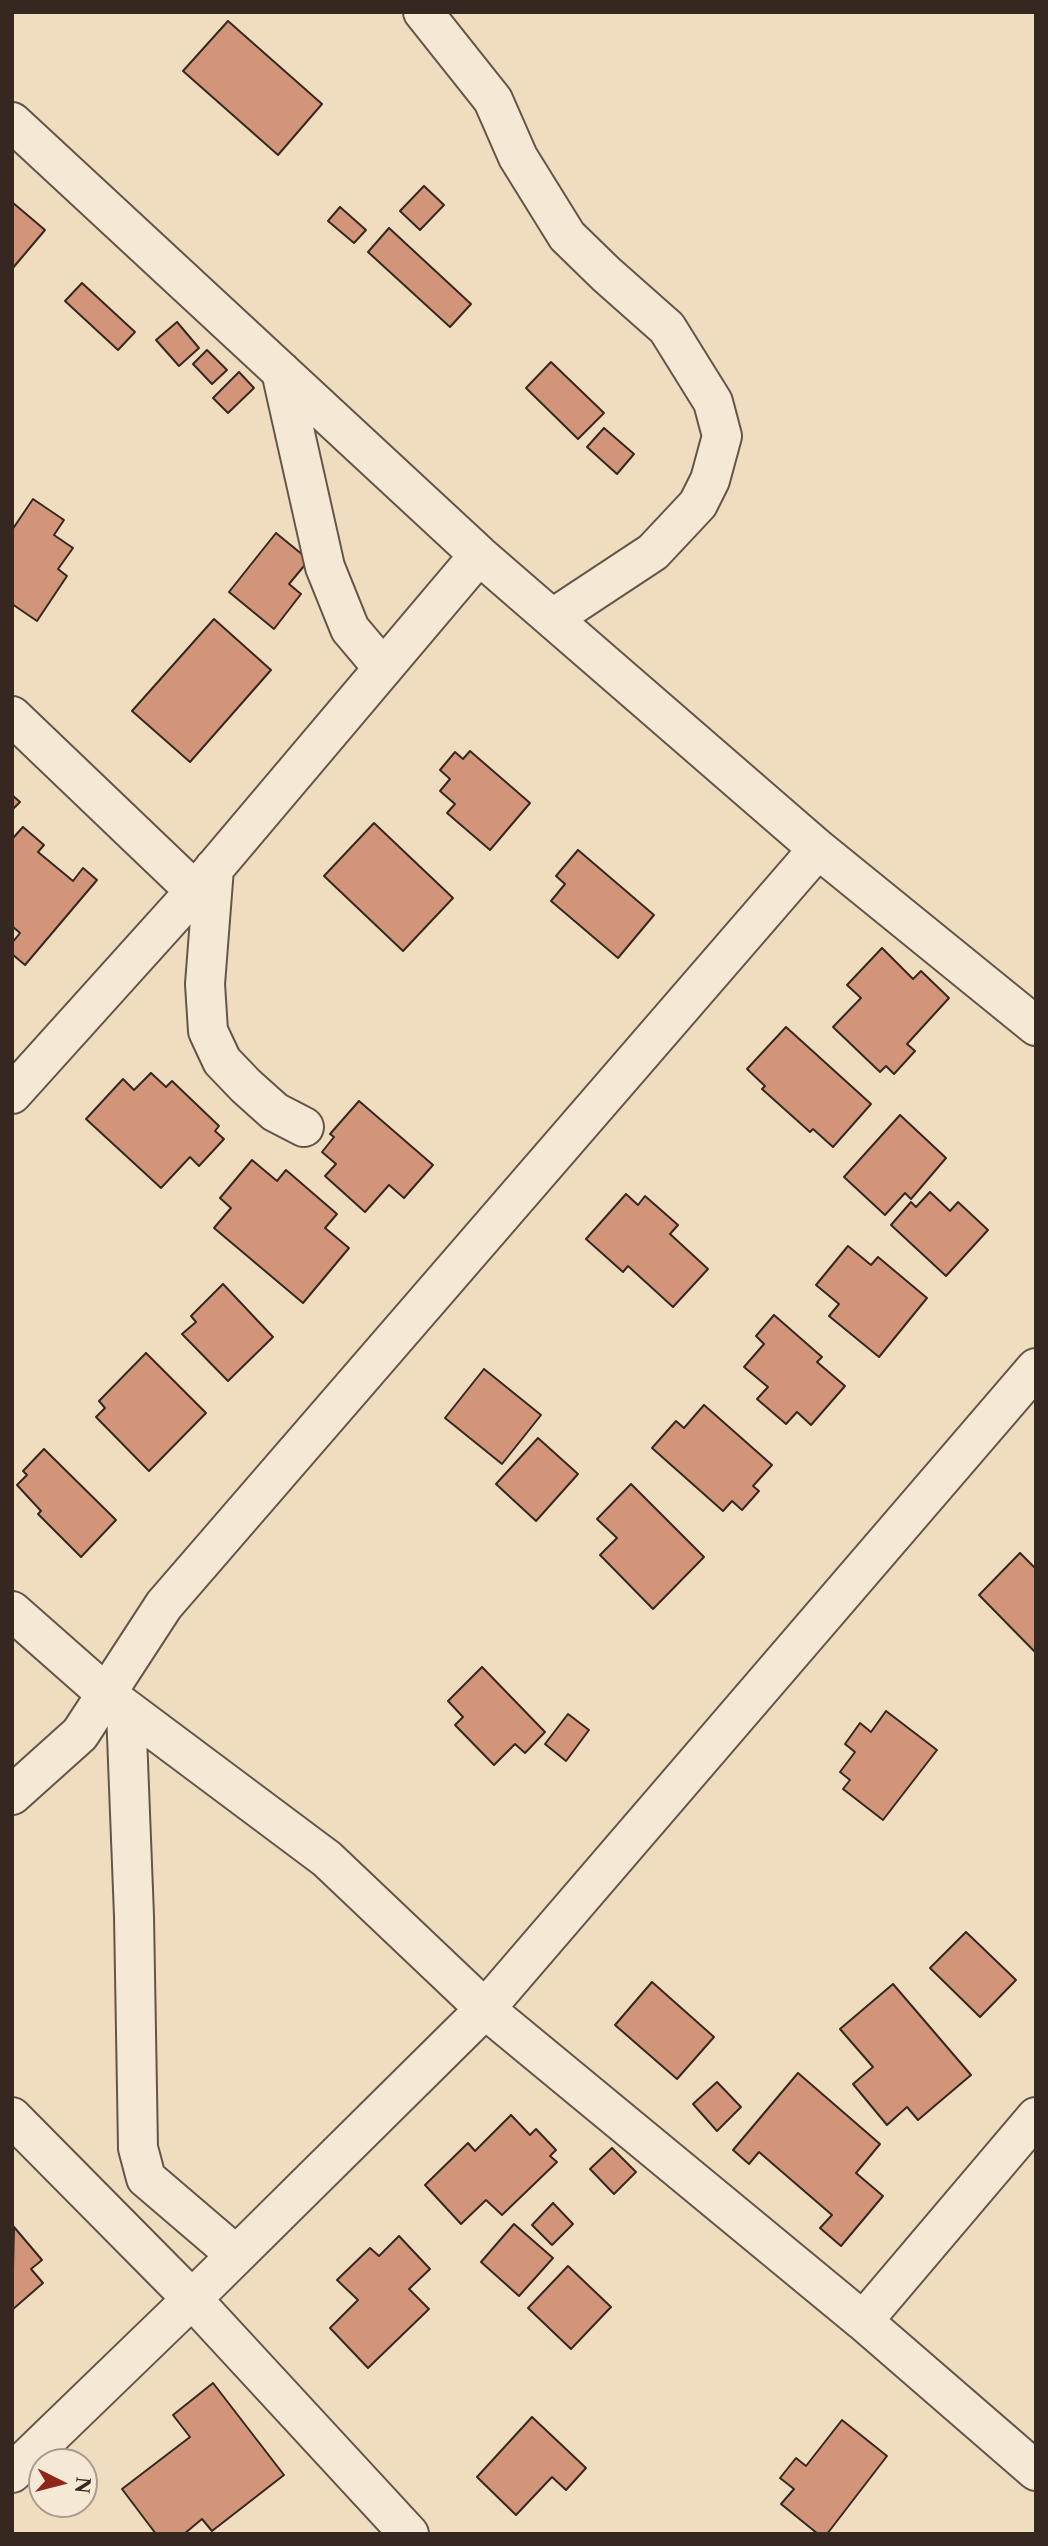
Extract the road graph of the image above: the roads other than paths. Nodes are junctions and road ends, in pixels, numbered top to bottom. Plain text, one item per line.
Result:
1 (423, 12) edge
2 (12, 122) edge
3 (281, 371) junction
4 (479, 555) junction
5 (553, 618) junction
6 (383, 668) junction
7 (12, 716) edge
8 (818, 849) junction
9 (204, 879) junction
10 (1036, 1026) edge
11 (12, 1094) edge
12 (304, 1127) dead end
13 (1036, 1368) edge
14 (12, 1611) edge
15 (115, 1702) junction
16 (12, 1795) edge
17 (485, 2009) junction
18 (12, 2117) edge
19 (1036, 2118) edge
20 (236, 2255) junction
21 (192, 2299) junction
22 (863, 2321) junction
23 (1036, 2471) edge
24 (12, 2473) edge
25 (409, 2534) edge

1 - 5 street
2 - 3 street
3 - 4 street
3 - 6 street
4 - 5 street
4 - 6 street
5 - 8 street
6 - 9 street
7 - 9 street
8 - 10 street
8 - 15 street
9 - 11 street
9 - 12 street
13 - 17 street
14 - 15 street
15 - 16 street
15 - 17 street
15 - 20 street
17 - 20 street
17 - 22 street
18 - 21 street
19 - 22 street
20 - 21 street
21 - 24 street
21 - 25 street
22 - 23 street

